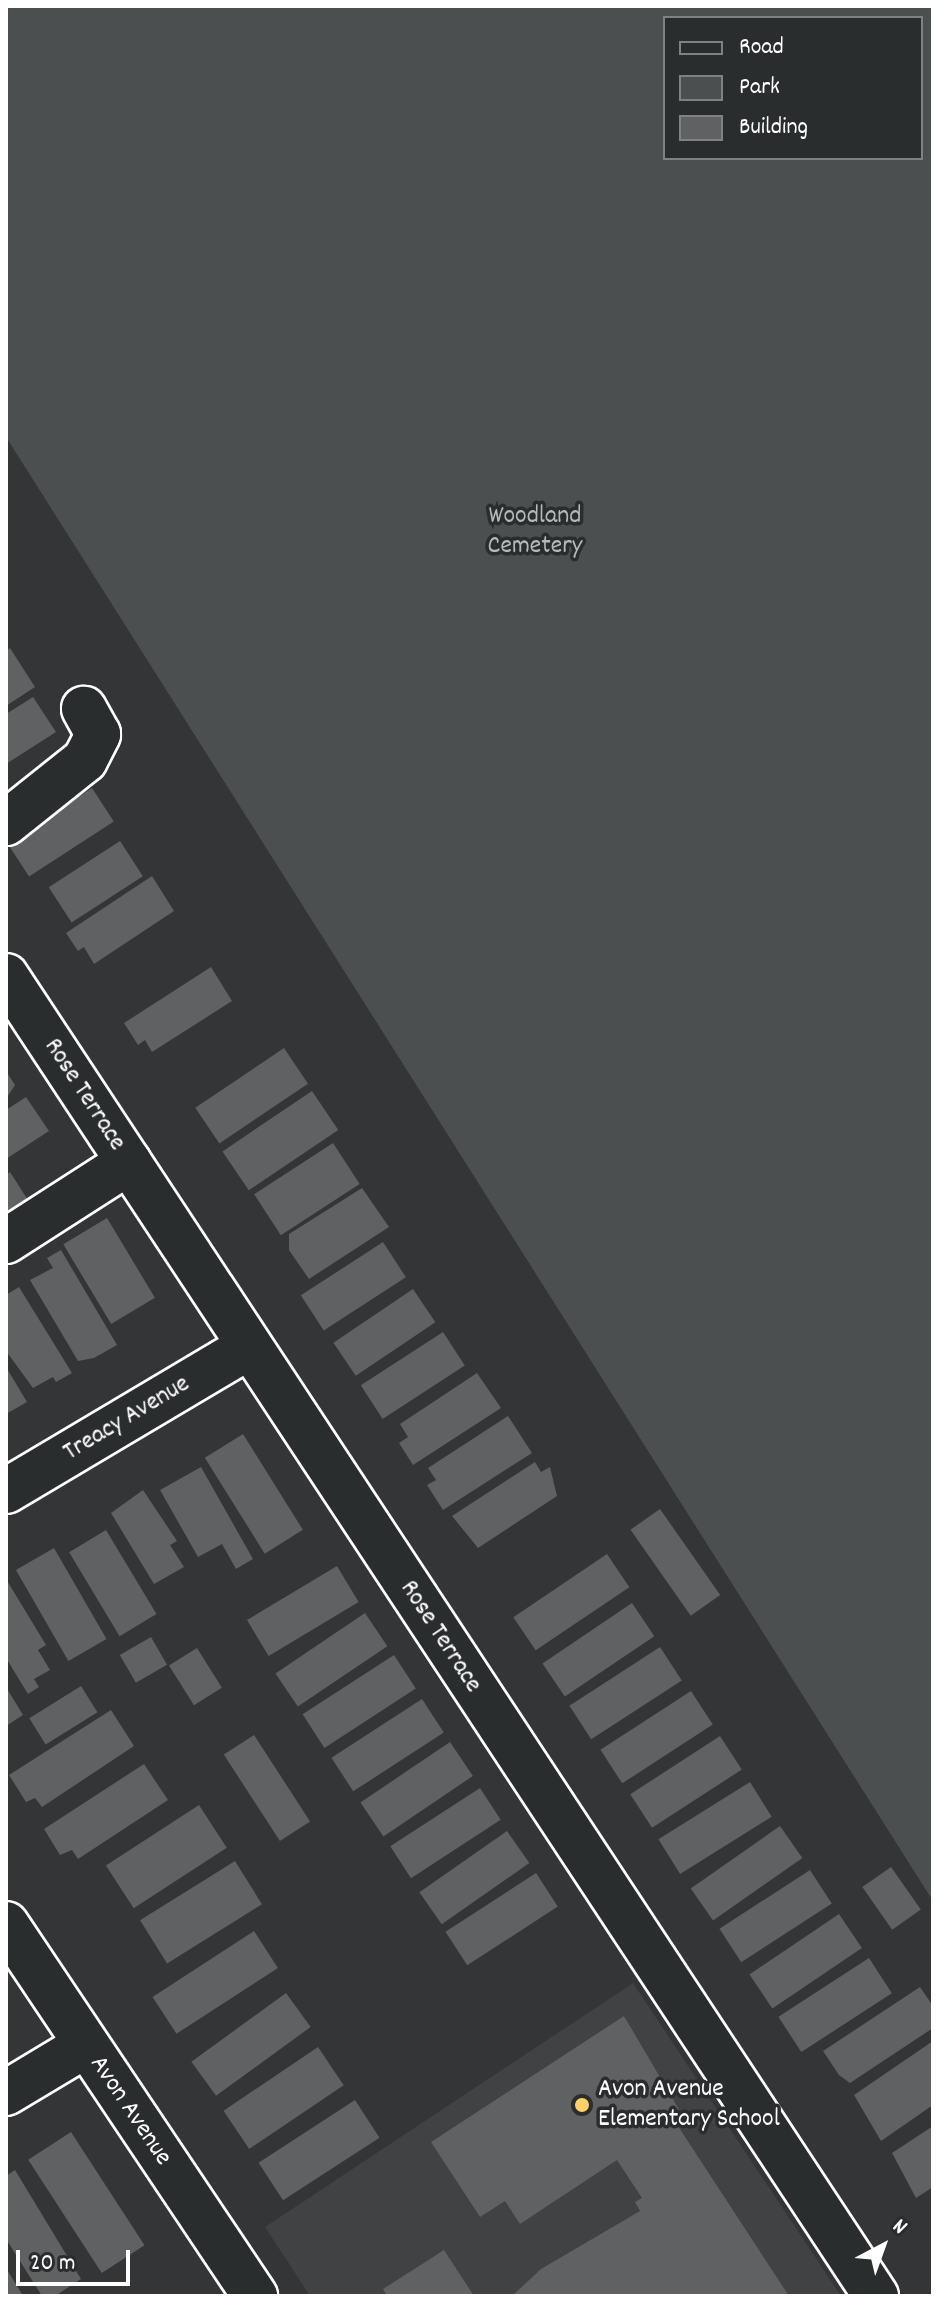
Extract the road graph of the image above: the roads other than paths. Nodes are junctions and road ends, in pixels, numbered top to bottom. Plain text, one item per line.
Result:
1 (84, 709) dead end
2 (6, 823) edge
3 (6, 976) edge
4 (129, 1162) junction
5 (6, 1241) edge
6 (249, 1347) junction
7 (6, 1491) edge
8 (6, 1924) edge
9 (86, 2045) junction
10 (6, 2093) edge
11 (255, 2296) edge
12 (876, 2296) edge

1 - 2 street
3 - 4 street, Rose Terrace
4 - 5 street
4 - 6 street, Rose Terrace
6 - 7 street, Treacy Avenue
6 - 12 street, Rose Terrace
8 - 9 street, Avon Avenue
9 - 10 street
9 - 11 street, Avon Avenue

